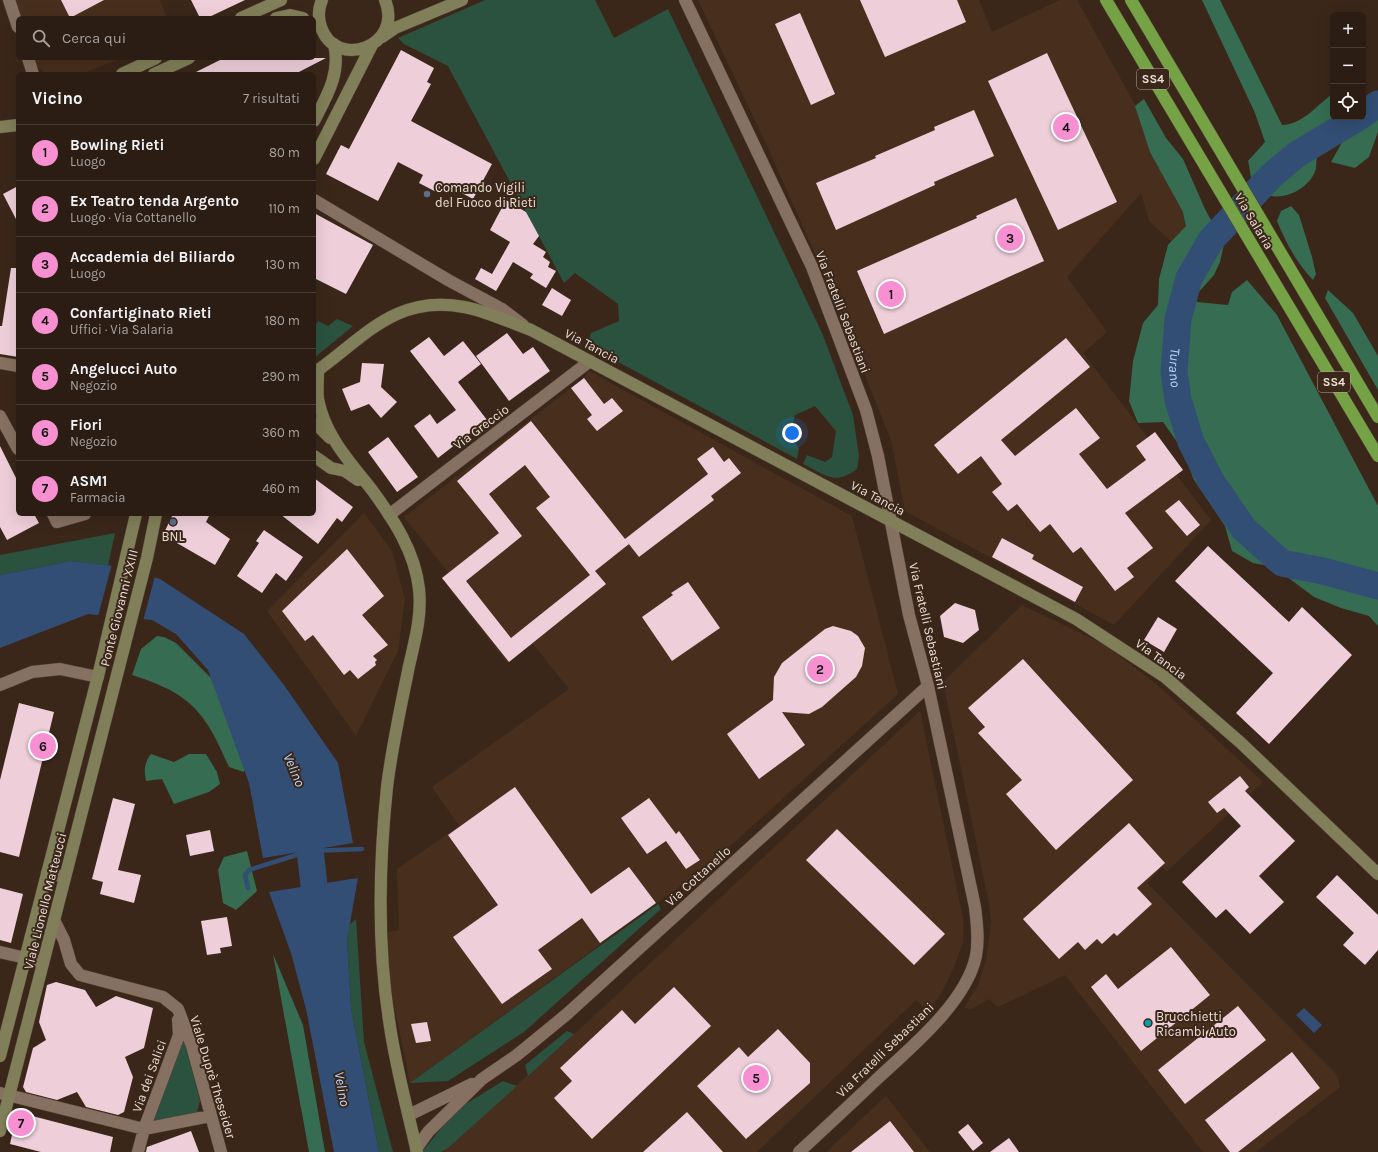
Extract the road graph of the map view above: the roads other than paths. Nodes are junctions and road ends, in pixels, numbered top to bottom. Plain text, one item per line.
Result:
1 (9, 0) edge
2 (281, 0) edge
3 (322, 0) edge
4 (385, 0) edge
5 (462, 0) edge
6 (685, 0) edge
7 (1106, 0) edge
8 (1131, 0) edge
9 (1138, 0) edge
10 (245, 16) edge
11 (16, 21) edge
12 (318, 27) edge
13 (377, 41) junction
14 (1156, 43) junction
15 (334, 44) junction
16 (29, 60) edge
17 (152, 60) edge
18 (185, 60) edge
19 (32, 72) edge
20 (126, 72) edge
21 (158, 72) edge
22 (316, 117) edge
23 (16, 125) edge
24 (0, 127) edge
25 (316, 155) edge
26 (316, 201) edge
27 (530, 330) junction
28 (590, 361) junction
29 (0, 363) edge
30 (16, 366) edge
31 (316, 372) edge
32 (0, 416) edge
33 (1378, 417) edge
34 (316, 424) edge
35 (16, 445) edge
36 (337, 445) junction
37 (1378, 456) edge
38 (316, 457) edge
39 (371, 489) junction
40 (389, 515) junction
41 (54, 516) edge
42 (78, 516) edge
43 (136, 516) edge
44 (156, 516) edge
45 (891, 520) junction
46 (99, 674) junction
47 (116, 678) joint
48 (0, 685) edge
49 (928, 686) junction
50 (47, 873) junction
51 (1378, 874) edge
52 (65, 878) junction
53 (54, 920) junction
54 (0, 952) edge
55 (25, 958) junction
56 (44, 962) junction
57 (178, 1009) junction
58 (0, 1056) edge
59 (482, 1079) junction
60 (4, 1095) edge
61 (409, 1115) junction
62 (210, 1116) junction
63 (144, 1129) junction
64 (0, 1131) edge
65 (416, 1151) edge
66 (138, 1152) edge
67 (221, 1152) edge
68 (799, 1152) edge

1 - 11 street
2 - 10 main road
3 - 12 main road
4 - 13 main road
5 - 13 main road
6 - 45 street, Via Fratelli Sebastiani
7 - 37 highway, Via Salaria / SS4
8 - 14 highway, Via Salaria / SS4
9 - 14 highway
12 - 15 main road
13 - 15 main road
13 - 25 main road
14 - 33 highway, Via Salaria / SS4
15 - 22 main road
16 - 19 street
17 - 20 main road
18 - 21 main road
23 - 24 main road
26 - 27 street
27 - 28 main road, Via Tancia
27 - 31 main road, Via Tancia
28 - 40 street, Via Greccio
28 - 45 main road, Via Tancia
29 - 30 street
31 - 36 main road
32 - 35 street
34 - 36 main road
36 - 39 main road
38 - 39 main road
39 - 40 main road
40 - 61 main road
41 - 42 street
43 - 46 main road, Ponte Giovanni XXIII
44 - 47 main road, Ponte Giovanni XXIII
45 - 49 street, Via Fratelli Sebastiani
45 - 51 main road, Via Tancia
46 - 48 street
46 - 50 main road, Viale Lionello Matteucci
47 - 52 main road, Viale Lionello Matteucci
49 - 59 street, Via Cottanello
49 - 68 street, Via Fratelli Sebastiani
50 - 52 street
50 - 55 main road, Viale Lionello Matteucci
52 - 53 main road, Viale Lionello Matteucci
53 - 56 main road, Viale Lionello Matteucci
53 - 57 street
54 - 55 street
55 - 56 street
55 - 58 main road, Viale Lionello Matteucci
56 - 60 main road, Viale Lionello Matteucci
57 - 62 street, Viale Duprè Theseider
57 - 63 street, Via dei Salici
59 - 61 street, Via Cottanello
59 - 65 street, Via Cottanello
60 - 63 street
60 - 64 main road, Viale Lionello Matteucci
61 - 65 main road
62 - 63 street
62 - 67 street, Viale Duprè Theseider
63 - 66 street, Via dei Salici

